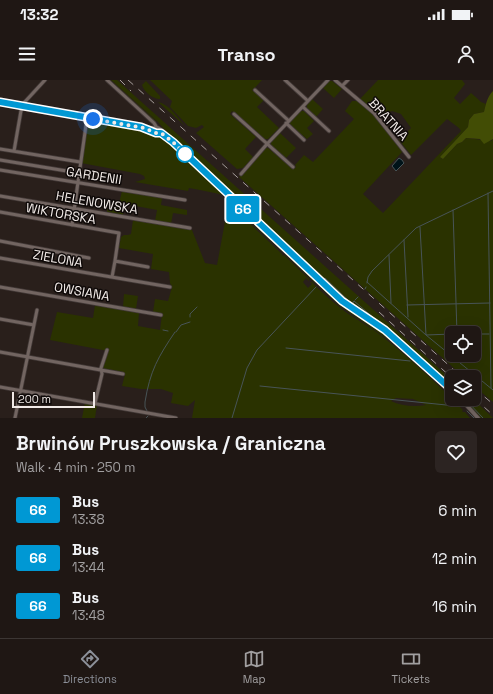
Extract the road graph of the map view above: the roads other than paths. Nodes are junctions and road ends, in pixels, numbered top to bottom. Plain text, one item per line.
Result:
1 (45, 80) edge
2 (107, 80) edge
3 (286, 80) edge
4 (328, 80) edge
5 (335, 80) edge
6 (348, 80) edge
7 (342, 86) junction
8 (255, 90) dead end
9 (308, 101) junction
10 (0, 102) edge
11 (22, 106) junction
12 (303, 107) junction
13 (234, 114) dead end
14 (88, 118) junction
15 (288, 122) junction
16 (157, 130) junction
17 (328, 131) dead end
18 (304, 140) dead end
19 (267, 144) junction
20 (0, 149) edge
21 (14, 151) junction
22 (409, 157) dead end
23 (0, 160) edge
24 (80, 162) junction
25 (293, 167) dead end
26 (0, 170) edge
27 (79, 173) junction
28 (241, 174) dead end
29 (78, 183) junction
30 (0, 196) edge
31 (185, 200) dead end
32 (75, 209) junction
33 (0, 212) edge
34 (72, 225) junction
35 (190, 228) dead end
36 (0, 241) edge
37 (0, 258) edge
38 (89, 258) dead end
39 (115, 261) junction
40 (148, 267) dead end
41 (112, 277) junction
42 (0, 287) edge
43 (170, 287) dead end
44 (37, 310) dead end
45 (161, 315) dead end
46 (0, 319) edge
47 (34, 325) junction
48 (107, 350) dead end
49 (0, 352) edge
50 (28, 357) junction
51 (102, 371) junction
52 (123, 374) dead end
53 (445, 384) edge
54 (0, 386) edge
55 (20, 390) junction
56 (95, 403) junction
57 (467, 406) edge
58 (15, 418) edge
59 (176, 418) edge
60 (478, 418) edge

1 - 11 street
2 - 16 street
3 - 9 street
4 - 9 street
5 - 7 street, BRATNIA
6 - 7 street
7 - 22 street, BRATNIA
8 - 15 street
9 - 12 street
10 - 11 street
11 - 14 street
11 - 21 street
12 - 15 street
12 - 17 street
13 - 19 street
14 - 16 street
14 - 24 street
15 - 18 street
15 - 19 street
16 - 53 street
19 - 25 street
19 - 28 street
20 - 21 street
21 - 24 street
23 - 27 street
24 - 27 street
26 - 29 street, GARDENII
27 - 29 street
29 - 31 street, GARDENII
29 - 32 street
30 - 32 street, HELENOWSKA
32 - 34 street
32 - 35 street, HELENOWSKA
33 - 34 street, WIKTORSKA
34 - 39 street, WIKTORSKA
36 - 38 street
37 - 41 street, ZIELONA
39 - 40 street
39 - 41 street
41 - 43 street, ZIELONA
42 - 45 street, OWSIANA
44 - 47 street
46 - 47 street
47 - 50 street
48 - 51 street
49 - 50 street
50 - 51 street
50 - 55 street
51 - 52 street
51 - 56 street
54 - 55 street
55 - 56 street
55 - 58 street
56 - 59 street
57 - 60 street

